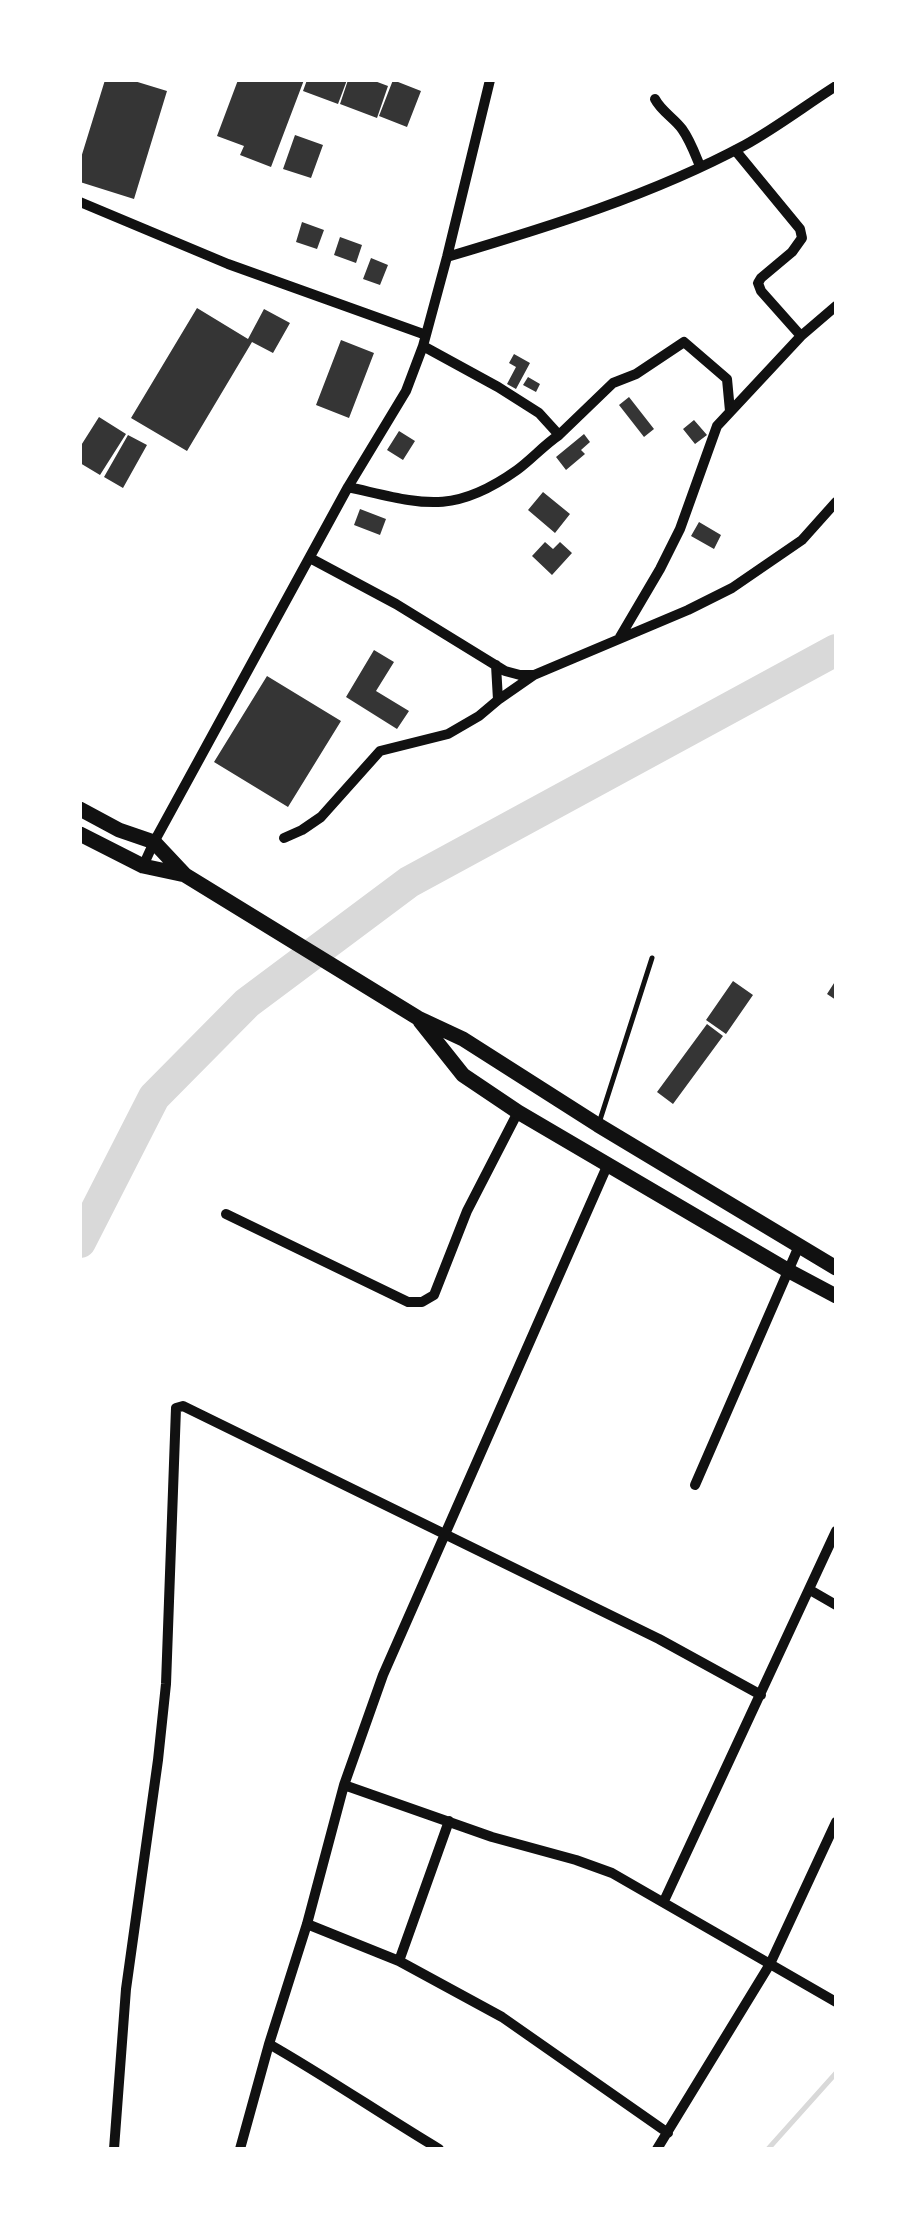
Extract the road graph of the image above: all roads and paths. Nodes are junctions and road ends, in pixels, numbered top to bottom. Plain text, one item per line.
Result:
1 (490, 80) edge
2 (836, 86) edge
3 (655, 99) dead end
4 (734, 150) junction
5 (700, 166) junction
6 (80, 202) edge
7 (448, 257) junction
8 (836, 306) edge
9 (801, 336) junction
10 (425, 340) junction
11 (730, 411) junction
12 (559, 435) junction
13 (348, 487) junction
14 (836, 502) edge
15 (310, 558) junction
16 (619, 638) junction
17 (496, 665) junction
18 (534, 675) junction
19 (498, 700) junction
20 (80, 809) edge
21 (80, 834) edge
22 (284, 838) dead end
23 (154, 842) junction
24 (142, 866) junction
25 (184, 875) junction
26 (652, 958) dead end
27 (418, 1018) junction
28 (518, 1112) junction
29 (598, 1126) junction
30 (608, 1164) junction
31 (226, 1214) dead end
32 (799, 1246) junction
33 (836, 1268) edge
34 (790, 1271) junction
35 (836, 1296) edge
36 (695, 1485) dead end
37 (836, 1532) edge
38 (444, 1535) junction
39 (810, 1590) junction
40 (836, 1605) edge
41 (760, 1695) junction
42 (344, 1785) junction
43 (448, 1821) junction
44 (836, 1822) edge
45 (664, 1901) junction
46 (307, 1924) junction
47 (399, 1961) junction
48 (770, 1964) junction
49 (836, 2002) edge
50 (269, 2044) junction
51 (668, 2133) junction
52 (114, 2149) edge
53 (240, 2149) edge
54 (439, 2149) edge
55 (657, 2149) edge

1 - 7 street
2 - 4 street
3 - 5 street
4 - 5 street
4 - 9 street
5 - 7 street
6 - 10 street
7 - 10 street
8 - 9 street
9 - 11 street
10 - 12 street
10 - 13 street
11 - 12 street
11 - 16 street
12 - 13 street
13 - 15 street
14 - 16 street
15 - 17 street
15 - 23 street
16 - 18 street
17 - 18 street
17 - 19 street
18 - 19 street
19 - 22 street
20 - 23 main road
21 - 24 main road
23 - 24 street
23 - 25 main road
24 - 25 main road
25 - 27 main road
26 - 29 lane
27 - 28 main road
27 - 29 main road
28 - 30 main road
28 - 31 street
29 - 32 main road
30 - 34 main road
30 - 38 street
32 - 33 main road
32 - 34 street
34 - 35 main road
34 - 36 street
37 - 39 street
38 - 41 street
38 - 42 street
38 - 52 street
39 - 40 street
39 - 41 street
41 - 45 street
42 - 43 street
42 - 46 street
43 - 45 street
43 - 47 street
44 - 48 street
45 - 48 street
46 - 47 street
46 - 50 street
47 - 51 street
48 - 49 street
48 - 51 street
50 - 53 street
50 - 54 street
51 - 55 street

